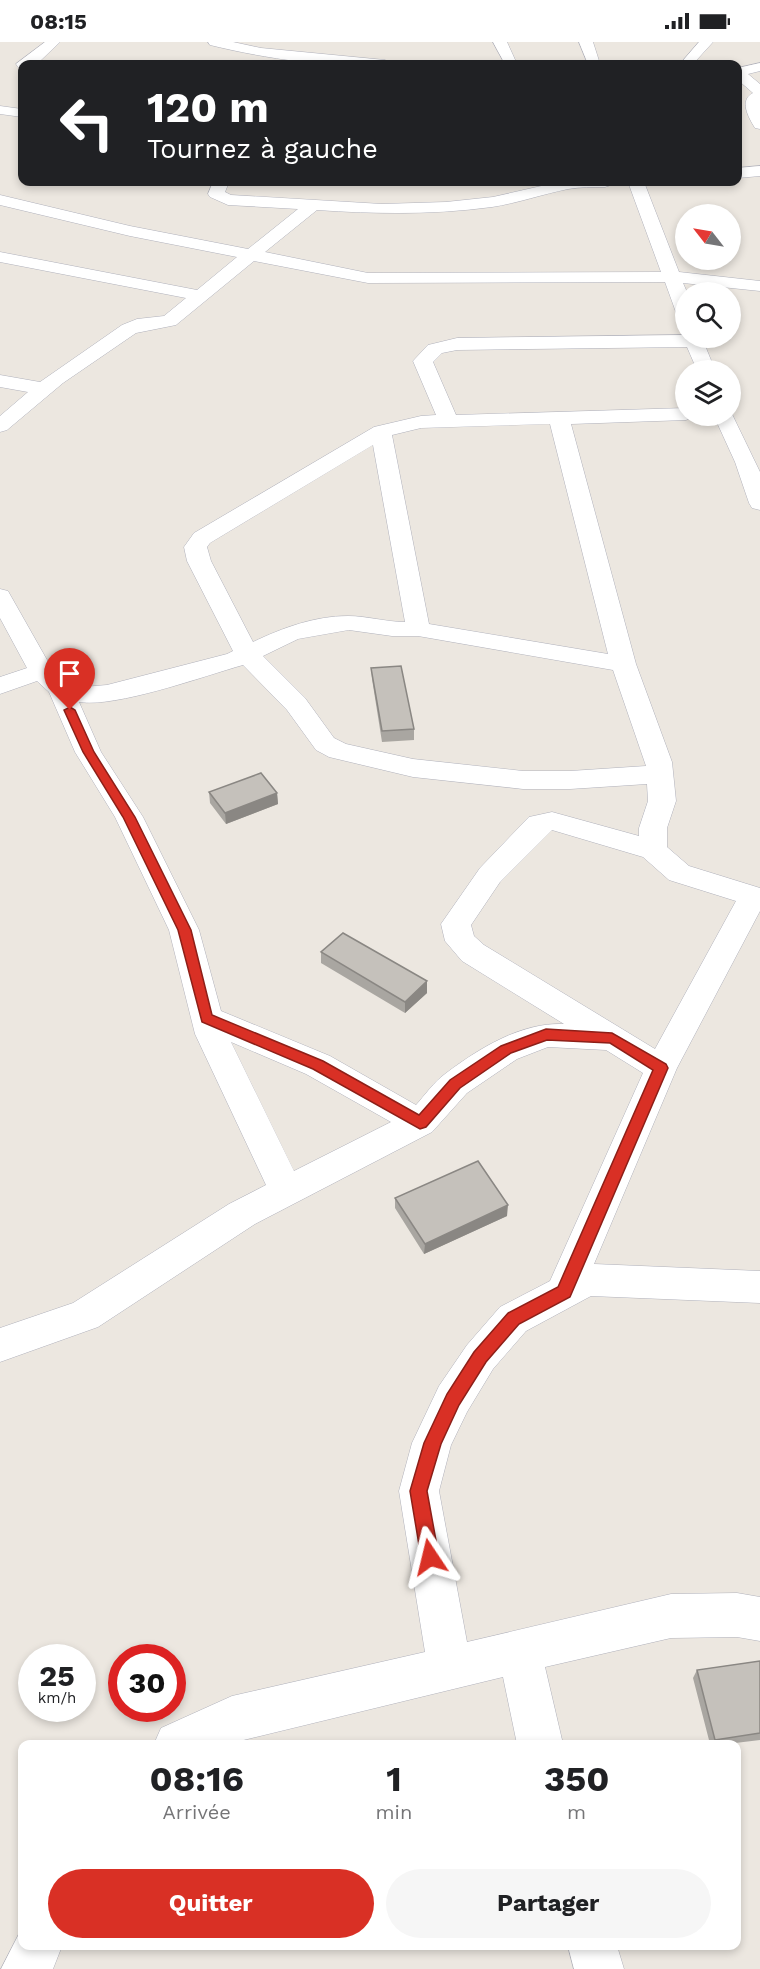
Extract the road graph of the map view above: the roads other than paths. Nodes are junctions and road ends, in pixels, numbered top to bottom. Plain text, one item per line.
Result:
1 (53, 42) edge
2 (215, 42) edge
3 (322, 42) edge
4 (500, 42) edge
5 (586, 42) edge
6 (706, 42) edge
7 (297, 56) junction
8 (33, 60) edge
9 (341, 60) edge
10 (509, 60) edge
11 (593, 60) edge
12 (690, 60) edge
13 (760, 67) edge
14 (742, 71) edge
15 (742, 79) edge
16 (752, 101) edge
17 (0, 110) edge
18 (18, 112) edge
19 (760, 125) edge
20 (760, 171) edge
21 (742, 173) edge
22 (219, 186) edge
23 (560, 186) edge
24 (638, 186) edge
25 (0, 200) edge
26 (313, 205) junction
27 (30, 207) junction
28 (10, 216) dead end
29 (252, 255) junction
30 (0, 257) edge
31 (672, 277) junction
32 (675, 285) edge
33 (760, 286) edge
34 (201, 296) junction
35 (675, 339) edge
36 (0, 381) edge
37 (44, 389) junction
38 (675, 414) edge
39 (559, 418) junction
40 (448, 422) junction
41 (0, 426) edge
42 (729, 426) edge
43 (381, 431) junction
44 (758, 497) edge
45 (0, 596) edge
46 (418, 629) junction
47 (247, 654) junction
48 (623, 664) junction
49 (51, 680) junction
50 (0, 686) edge
51 (660, 774) junction
52 (653, 850) junction
53 (757, 897) edge
54 (206, 1018) junction
55 (612, 1038) junction
56 (661, 1068) junction
57 (420, 1123) junction
58 (286, 1190) junction
59 (760, 1287) edge
60 (564, 1292) junction
61 (0, 1345) edge
62 (760, 1619) edge
63 (519, 1651) junction
64 (450, 1668) junction
65 (186, 1740) edge
66 (539, 1740) edge
67 (36, 1950) edge
68 (594, 1950) edge
69 (26, 1969) edge
70 (600, 1969) edge

1 - 8 street
2 - 7 street
3 - 7 street
4 - 10 street
5 - 11 street
6 - 12 street
7 - 9 street
13 - 14 street
15 - 16 street
16 - 19 street
17 - 18 street
20 - 21 street
22 - 26 street
23 - 26 street
24 - 31 street
25 - 27 street
26 - 29 street
27 - 28 street
27 - 29 street
29 - 31 street
29 - 34 street
30 - 34 street
31 - 32 street
31 - 33 street
34 - 37 street
35 - 40 street
36 - 37 street
37 - 41 street
38 - 39 street
39 - 40 street
39 - 48 street
40 - 43 street
42 - 44 street
43 - 46 street
43 - 47 street
45 - 49 street
46 - 47 street
46 - 48 street
47 - 49 street
47 - 51 street
48 - 51 street
49 - 50 street
49 - 54 street
51 - 52 street
52 - 53 street
52 - 55 street
53 - 56 street
54 - 57 street
54 - 58 street
55 - 56 street
55 - 57 street
56 - 60 street
57 - 58 street
58 - 61 street
59 - 60 street
60 - 64 street
62 - 63 street
63 - 64 street
63 - 66 street
64 - 65 street
67 - 69 street
68 - 70 street

